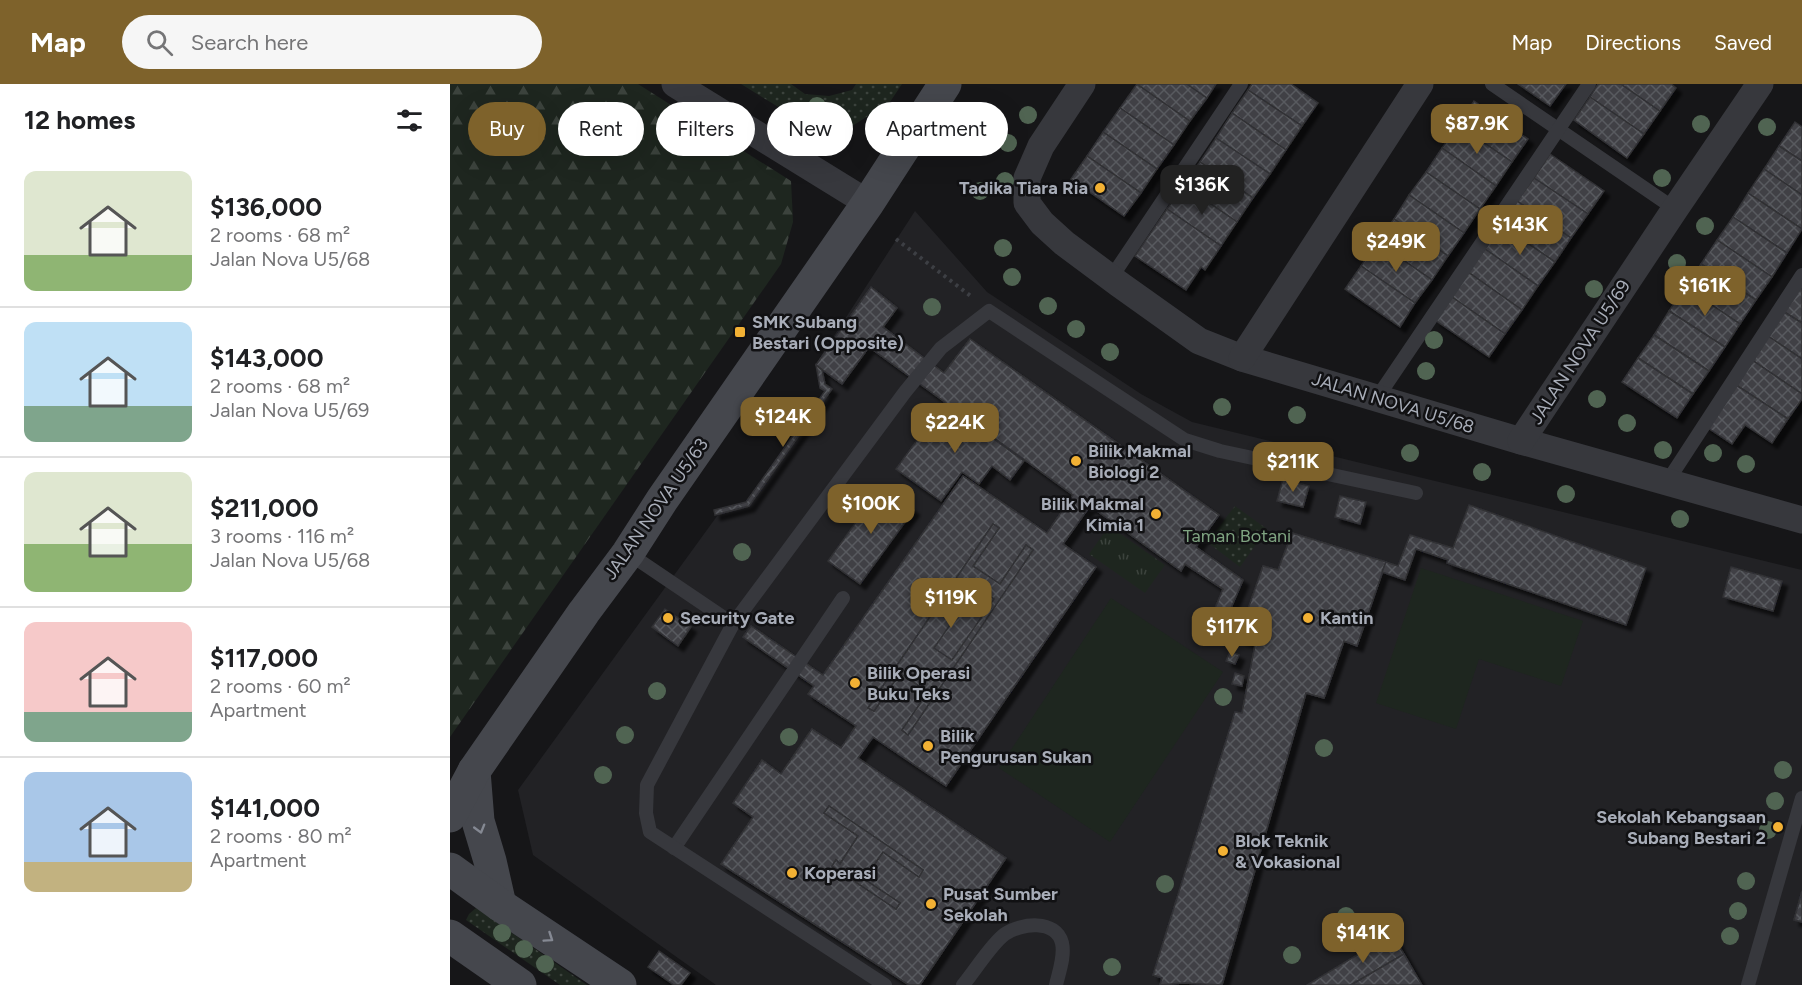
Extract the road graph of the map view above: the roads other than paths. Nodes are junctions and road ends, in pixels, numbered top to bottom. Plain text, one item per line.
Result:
1 (675, 84) edge
2 (945, 84) edge
3 (1082, 84) edge
4 (1241, 84) edge
5 (1420, 84) edge
6 (1492, 84) edge
7 (1589, 84) edge
8 (1760, 84) edge
9 (1558, 130) junction
10 (868, 203) junction
11 (1675, 209) junction
12 (1802, 275) edge
13 (1111, 278) junction
14 (1242, 358) junction
15 (1377, 398) junction
16 (1521, 441) junction
17 (1667, 482) junction
18 (1416, 493) dead end
19 (1802, 520) edge
20 (628, 553) junction
21 (843, 598) dead end
22 (733, 624) junction
23 (462, 776) edge
24 (1802, 798) edge
25 (450, 816) edge
26 (674, 849) junction
27 (450, 868) edge
28 (500, 905) junction
29 (454, 942) edge
30 (520, 985) edge
31 (620, 985) edge
32 (885, 985) edge
33 (963, 985) edge
34 (1056, 985) edge
35 (1748, 985) edge

1 - 10 street
2 - 10 street, JALAN NOVA U5/63
3 - 13 street, JALAN NOVA U5/68
4 - 13 lane
5 - 14 street
6 - 9 lane
7 - 9 lane
8 - 11 street, JALAN NOVA U5/69
9 - 11 lane
9 - 15 lane
10 - 20 street, JALAN NOVA U5/63
11 - 16 street, JALAN NOVA U5/69
12 - 17 lane
13 - 14 street, JALAN NOVA U5/68
14 - 15 street, JALAN NOVA U5/68
15 - 16 street, JALAN NOVA U5/68
16 - 17 street, JALAN NOVA U5/68
17 - 19 street, JALAN NOVA U5/68
18 - 22 lane
20 - 22 lane
20 - 23 street, JALAN NOVA U5/63
21 - 26 lane
22 - 26 lane
23 - 25 street, JALAN NOVA U5/63
23 -> 28 street
24 - 35 lane
26 - 32 lane
27 - 28 street
28 -> 31 street
29 - 30 street
33 - 34 lane

